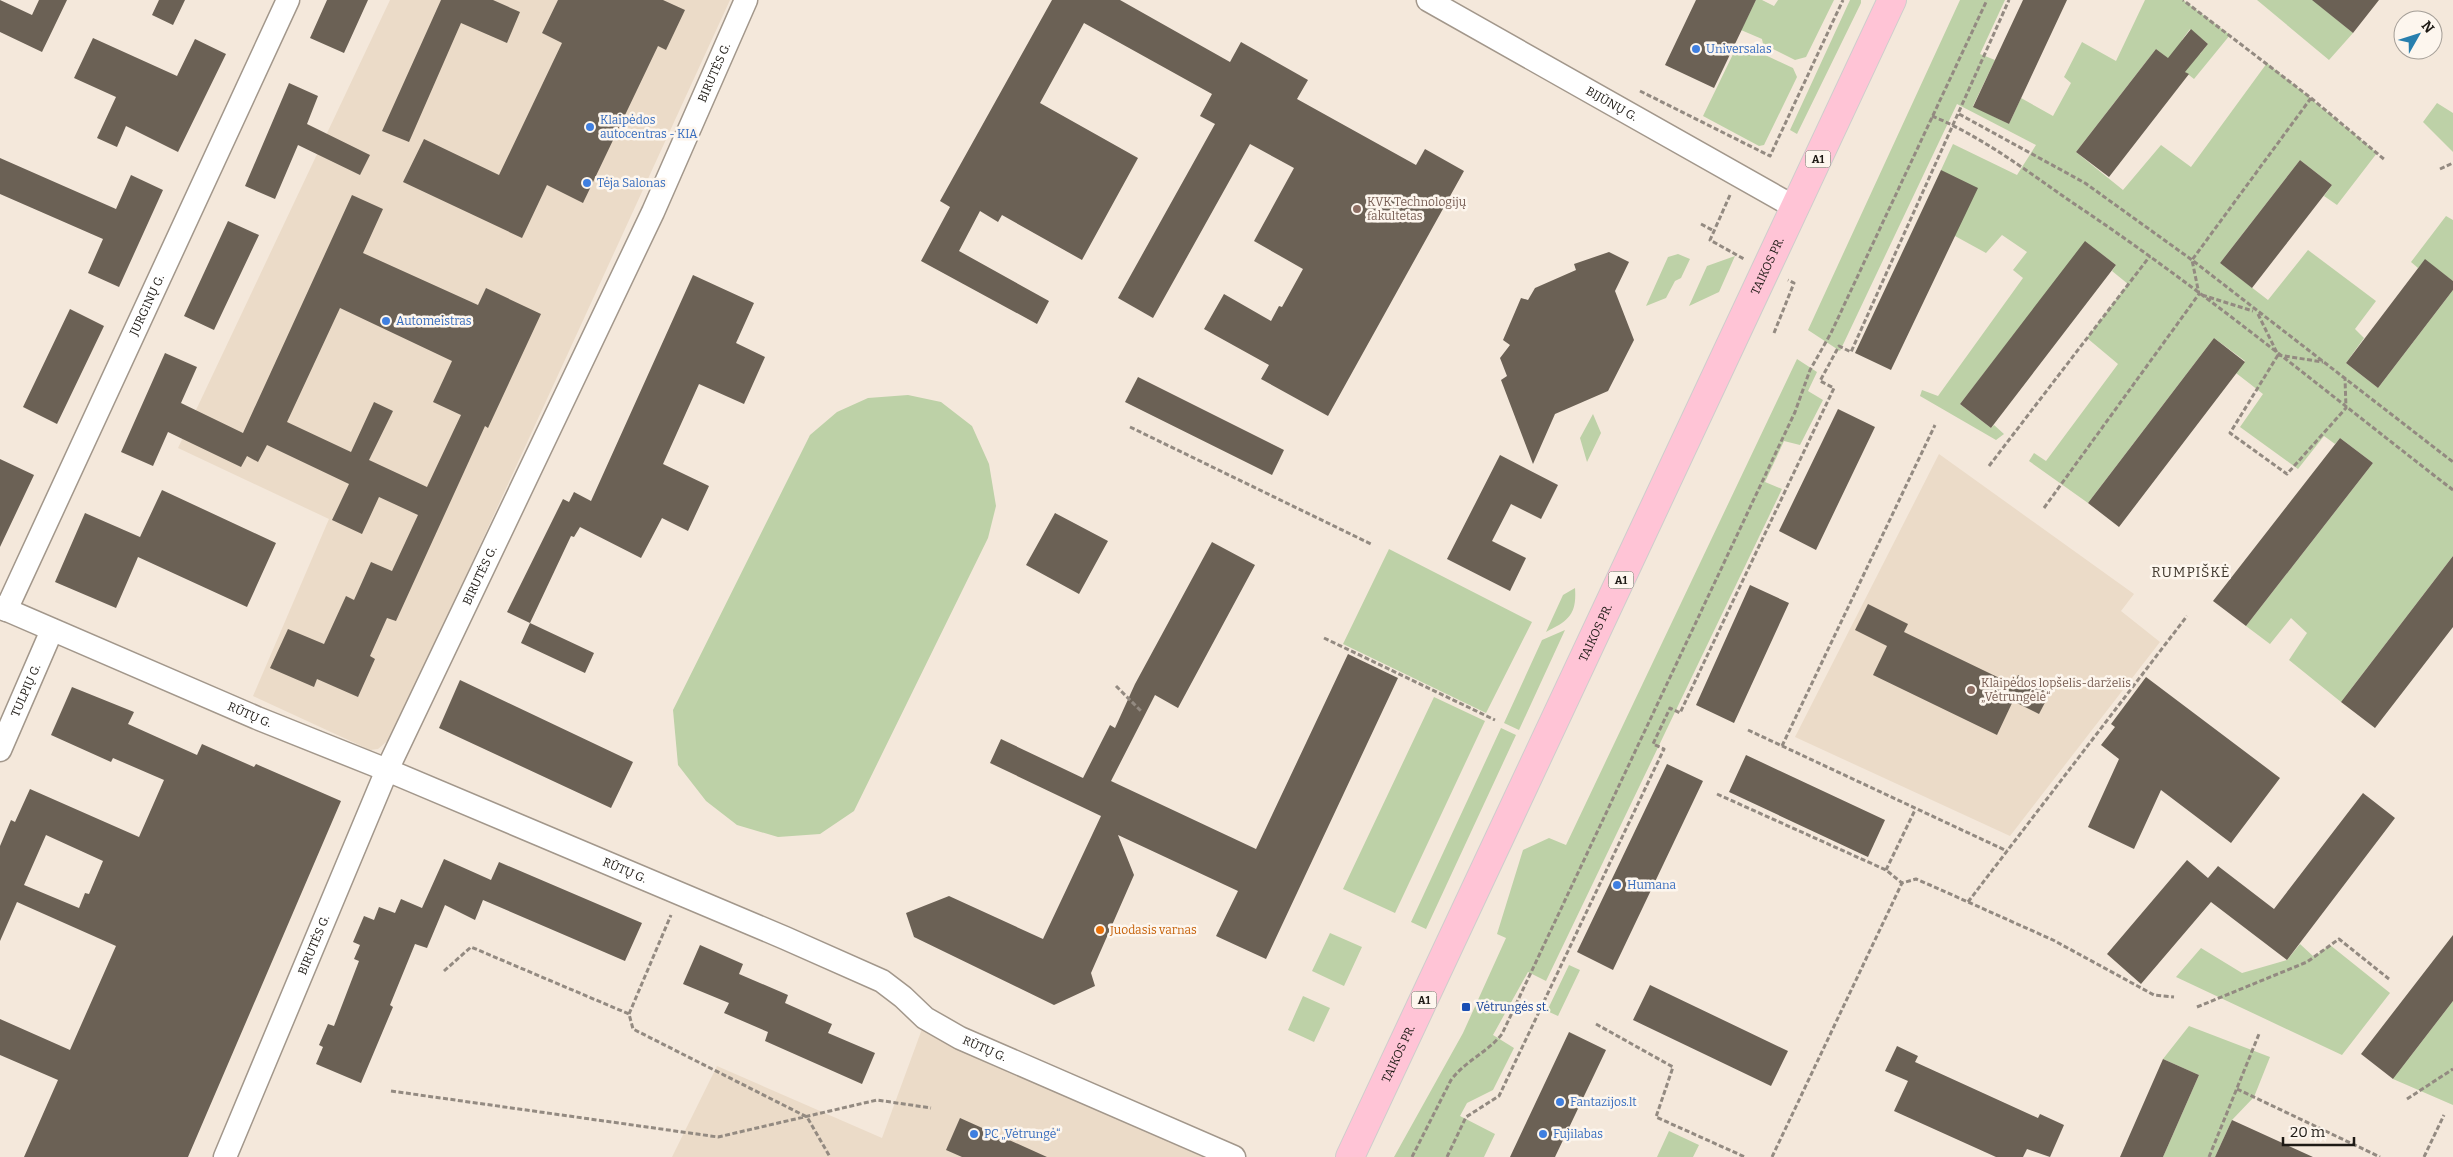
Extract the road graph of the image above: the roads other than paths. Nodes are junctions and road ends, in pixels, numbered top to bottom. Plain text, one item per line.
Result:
1 (288, 0) edge
2 (746, 0) edge
3 (1428, 0) edge
4 (1892, 0) edge
5 (1796, 208) junction
6 (3, 609) edge
7 (52, 630) junction
8 (0, 750) edge
9 (387, 770) junction
10 (225, 1157) edge
11 (1234, 1157) edge
12 (1350, 1157) edge

1 - 6 street, JURGINŲ G.
2 - 9 street, BIRUTĖS G.
3 - 5 street, BIJŪNŲ G.
4 - 5 main road, TAIKOS PR. / A1
5 - 12 main road, TAIKOS PR. / A1
6 - 7 street, RŪTŲ G.
7 - 8 street, TULPIŲ G.
7 - 9 street, RŪTŲ G.
9 - 10 street, BIRUTĖS G.
9 - 11 street, RŪTŲ G.

